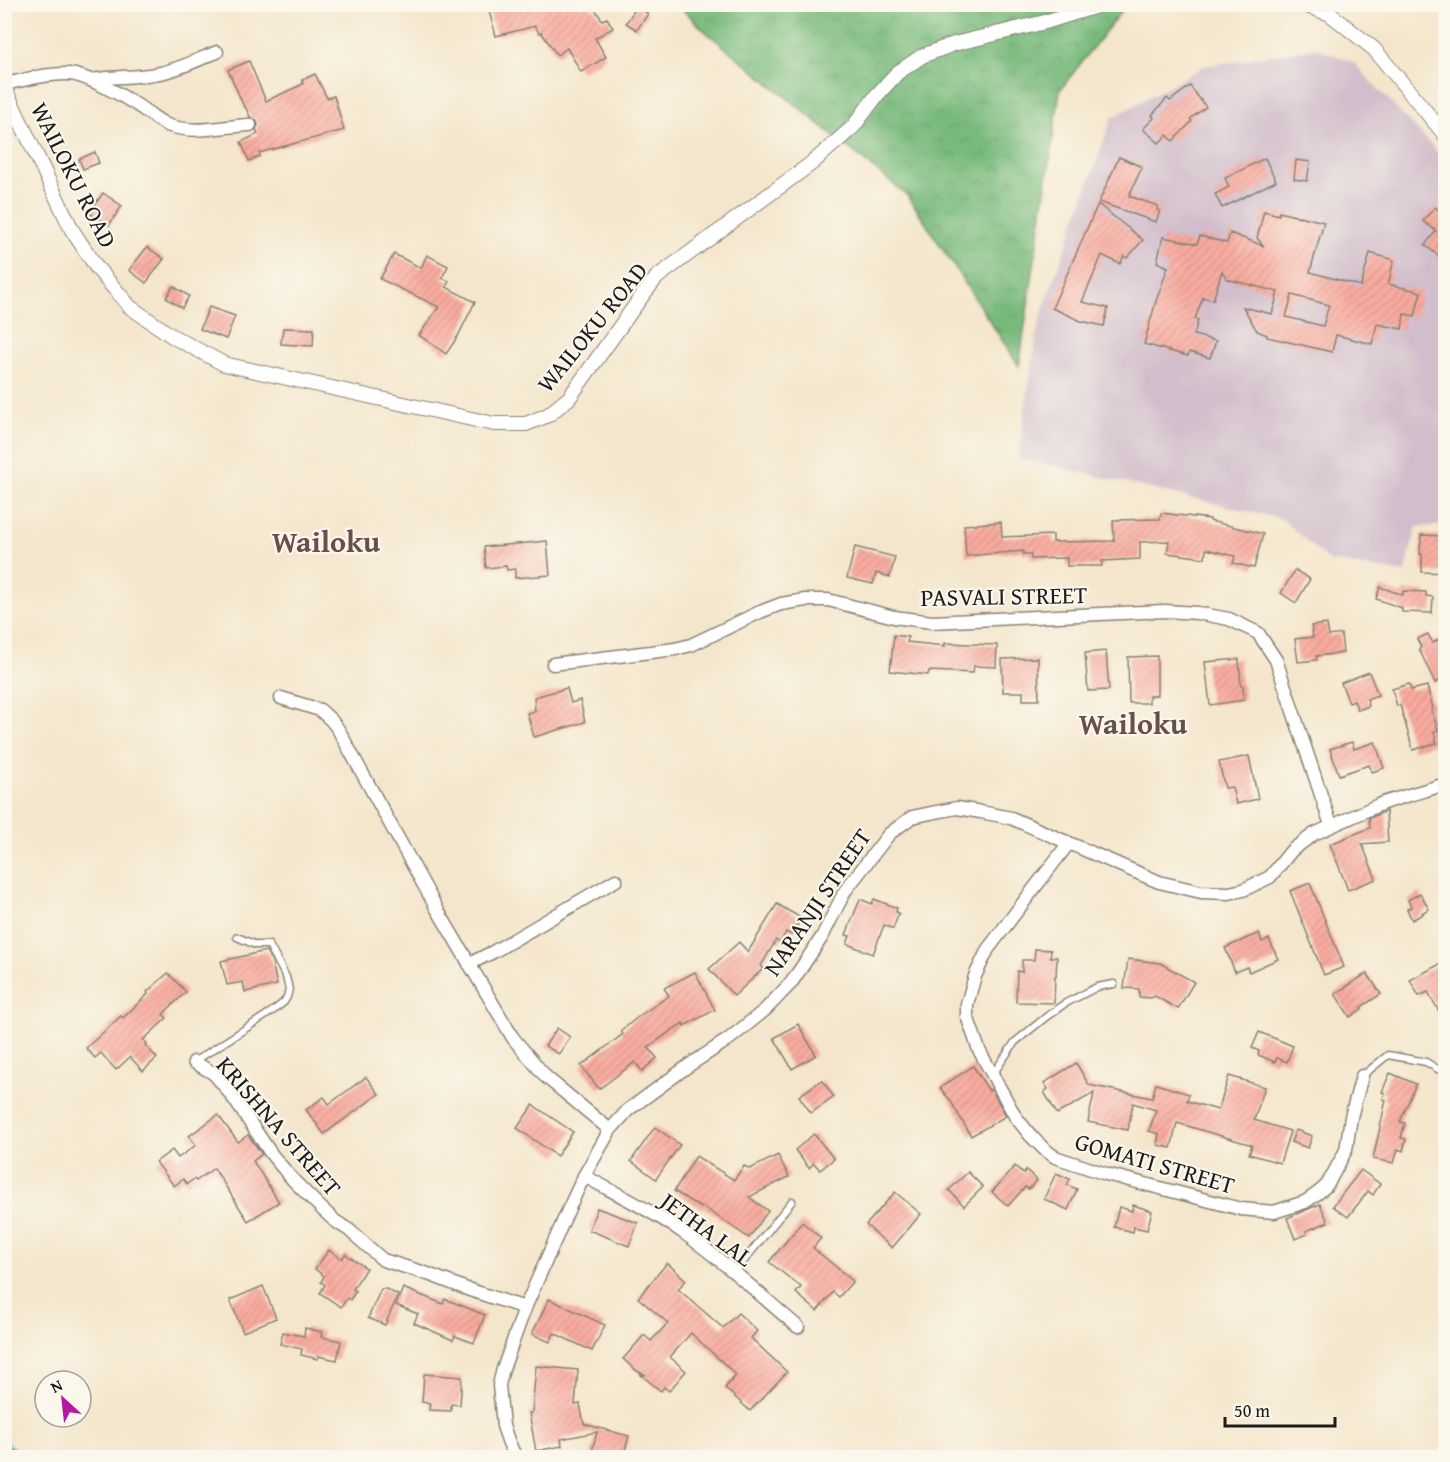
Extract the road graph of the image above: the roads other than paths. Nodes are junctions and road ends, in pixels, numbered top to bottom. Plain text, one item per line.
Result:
1 (1103, 4) edge
2 (1301, 4) edge
3 (217, 52) dead end
4 (88, 80) junction
5 (4, 85) edge
6 (10, 110) edge
7 (250, 125) dead end
8 (1446, 136) edge
9 (553, 664) dead end
10 (281, 698) dead end
11 (1446, 784) edge
12 (1331, 825) junction
13 (1068, 844) junction
14 (616, 880) dead end
15 (237, 937) dead end
16 (469, 964) junction
17 (1114, 984) dead end
18 (194, 1062) joint
19 (1446, 1074) edge
20 (993, 1075) junction
21 (1362, 1076) joint
22 (610, 1130) junction
23 (584, 1176) junction
24 (792, 1201) dead end
25 (735, 1273) junction
26 (525, 1308) junction
27 (798, 1327) dead end
28 (516, 1458) edge

1 - 6 street, WAILOKU ROAD
2 - 8 street
3 - 4 street
4 - 5 street
4 - 7 street
5 - 6 street, WAILOKU ROAD
9 - 12 street, PASVALI STREET
10 - 16 street
11 - 12 street, NARANJI STREET
12 - 13 street, NARANJI STREET
13 - 20 street, GOMATI STREET
13 - 22 street, NARANJI STREET
14 - 16 street
15 - 18 lane
16 - 22 street
17 - 20 lane
18 - 26 street, KRISHNA STREET
19 - 21 lane, GOMATI STREET
20 - 21 street, GOMATI STREET
22 - 23 street, NARANJI STREET
23 - 25 street, JETHA LAL
23 - 26 street, NARANJI STREET
24 - 25 lane
25 - 27 street, JETHA LAL
26 - 28 street, NARANJI STREET

